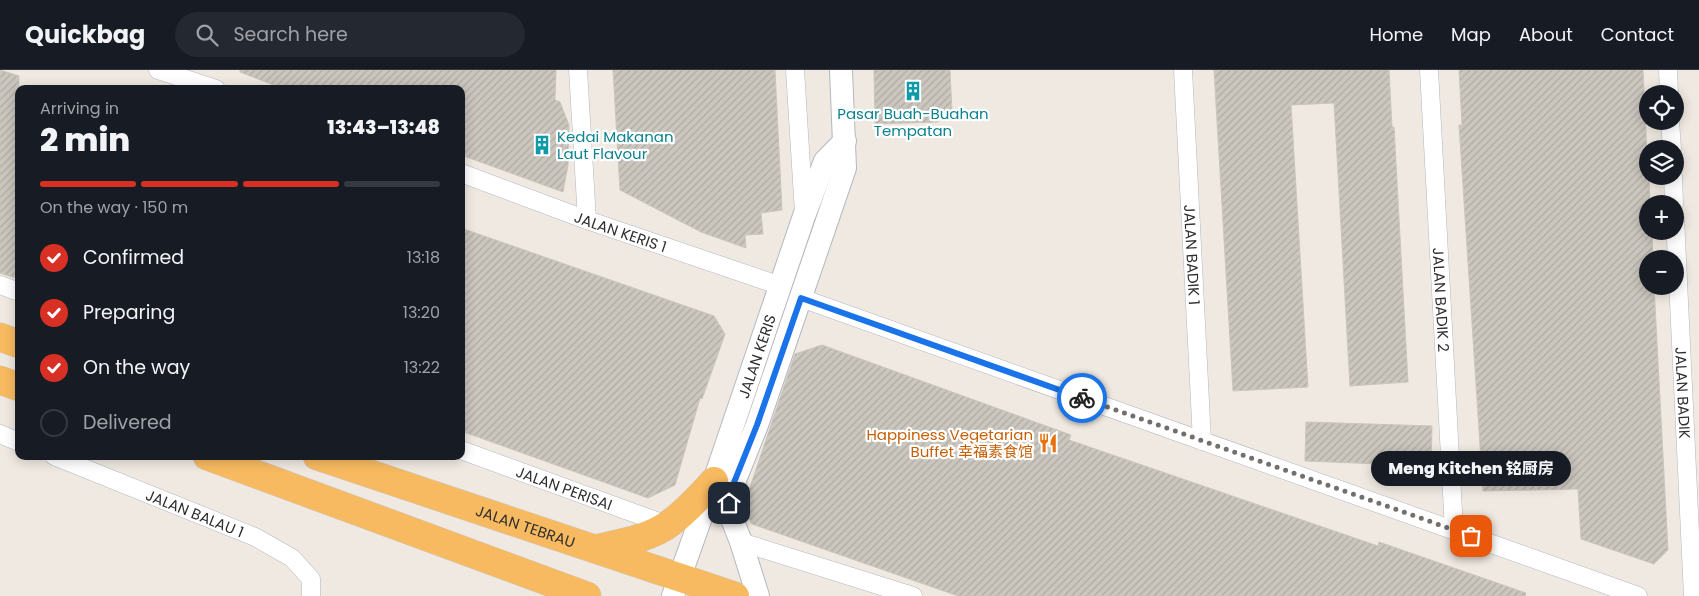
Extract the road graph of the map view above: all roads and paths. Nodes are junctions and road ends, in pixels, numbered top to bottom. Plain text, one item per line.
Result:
1 (158, 70) edge
2 (578, 70) edge
3 (795, 70) edge
4 (840, 70) edge
5 (1183, 70) edge
6 (1429, 70) edge
7 (1668, 70) edge
8 (204, 85) edge
9 (1669, 85) edge
10 (845, 141) junction
11 (465, 174) edge
12 (804, 216) junction
13 (587, 220) junction
14 (1676, 240) edge
15 (0, 285) edge
16 (781, 286) junction
17 (15, 291) edge
18 (801, 298) junction
19 (0, 337) edge
20 (15, 343) edge
21 (0, 380) edge
22 (15, 386) edge
23 (0, 434) edge
24 (15, 440) edge
25 (1202, 441) junction
26 (465, 451) edge
27 (64, 460) edge
28 (219, 460) edge
29 (329, 460) edge
30 (714, 481) junction
31 (667, 525) junction
32 (1454, 530) junction
33 (741, 542) junction
34 (595, 550) junction
35 (676, 587) edge
36 (705, 591) edge
37 (311, 596) edge
38 (587, 596) edge
39 (735, 596) edge
40 (758, 596) edge
41 (913, 596) edge
42 (1638, 596) edge
43 (1693, 596) edge

1 - 8 street
2 - 13 street
3 - 12 street
4 - 10 street, JALAN KERIS
5 - 25 street, JALAN BADIK 1
6 - 32 street, JALAN BADIK 2
7 - 9 street
10 - 12 street, JALAN KERIS
10 - 18 street, JALAN KERIS
11 - 13 street, JALAN KERIS 1
12 - 16 street, JALAN KERIS
13 - 16 street, JALAN KERIS 1
14 - 43 street, JALAN BADIK
15 - 17 street
16 - 30 street, JALAN KERIS
18 - 25 street
18 - 33 street, JALAN KERIS
19 - 20 highway
21 - 22 highway
23 - 24 street
25 - 32 street
26 - 31 street, JALAN PERISAI
27 - 37 street, JALAN BALAU 1
28 - 38 highway
29 - 34 highway, JALAN TEBRAU
30 - 31 highway
30 - 35 street, JALAN KERIS
31 - 34 highway
32 - 42 street
33 - 40 street, JALAN KERIS
33 - 41 street
34 - 35 highway, JALAN TEBRAU
35 - 36 highway, JALAN TEBRAU
36 - 39 highway, JALAN TEBRAU

